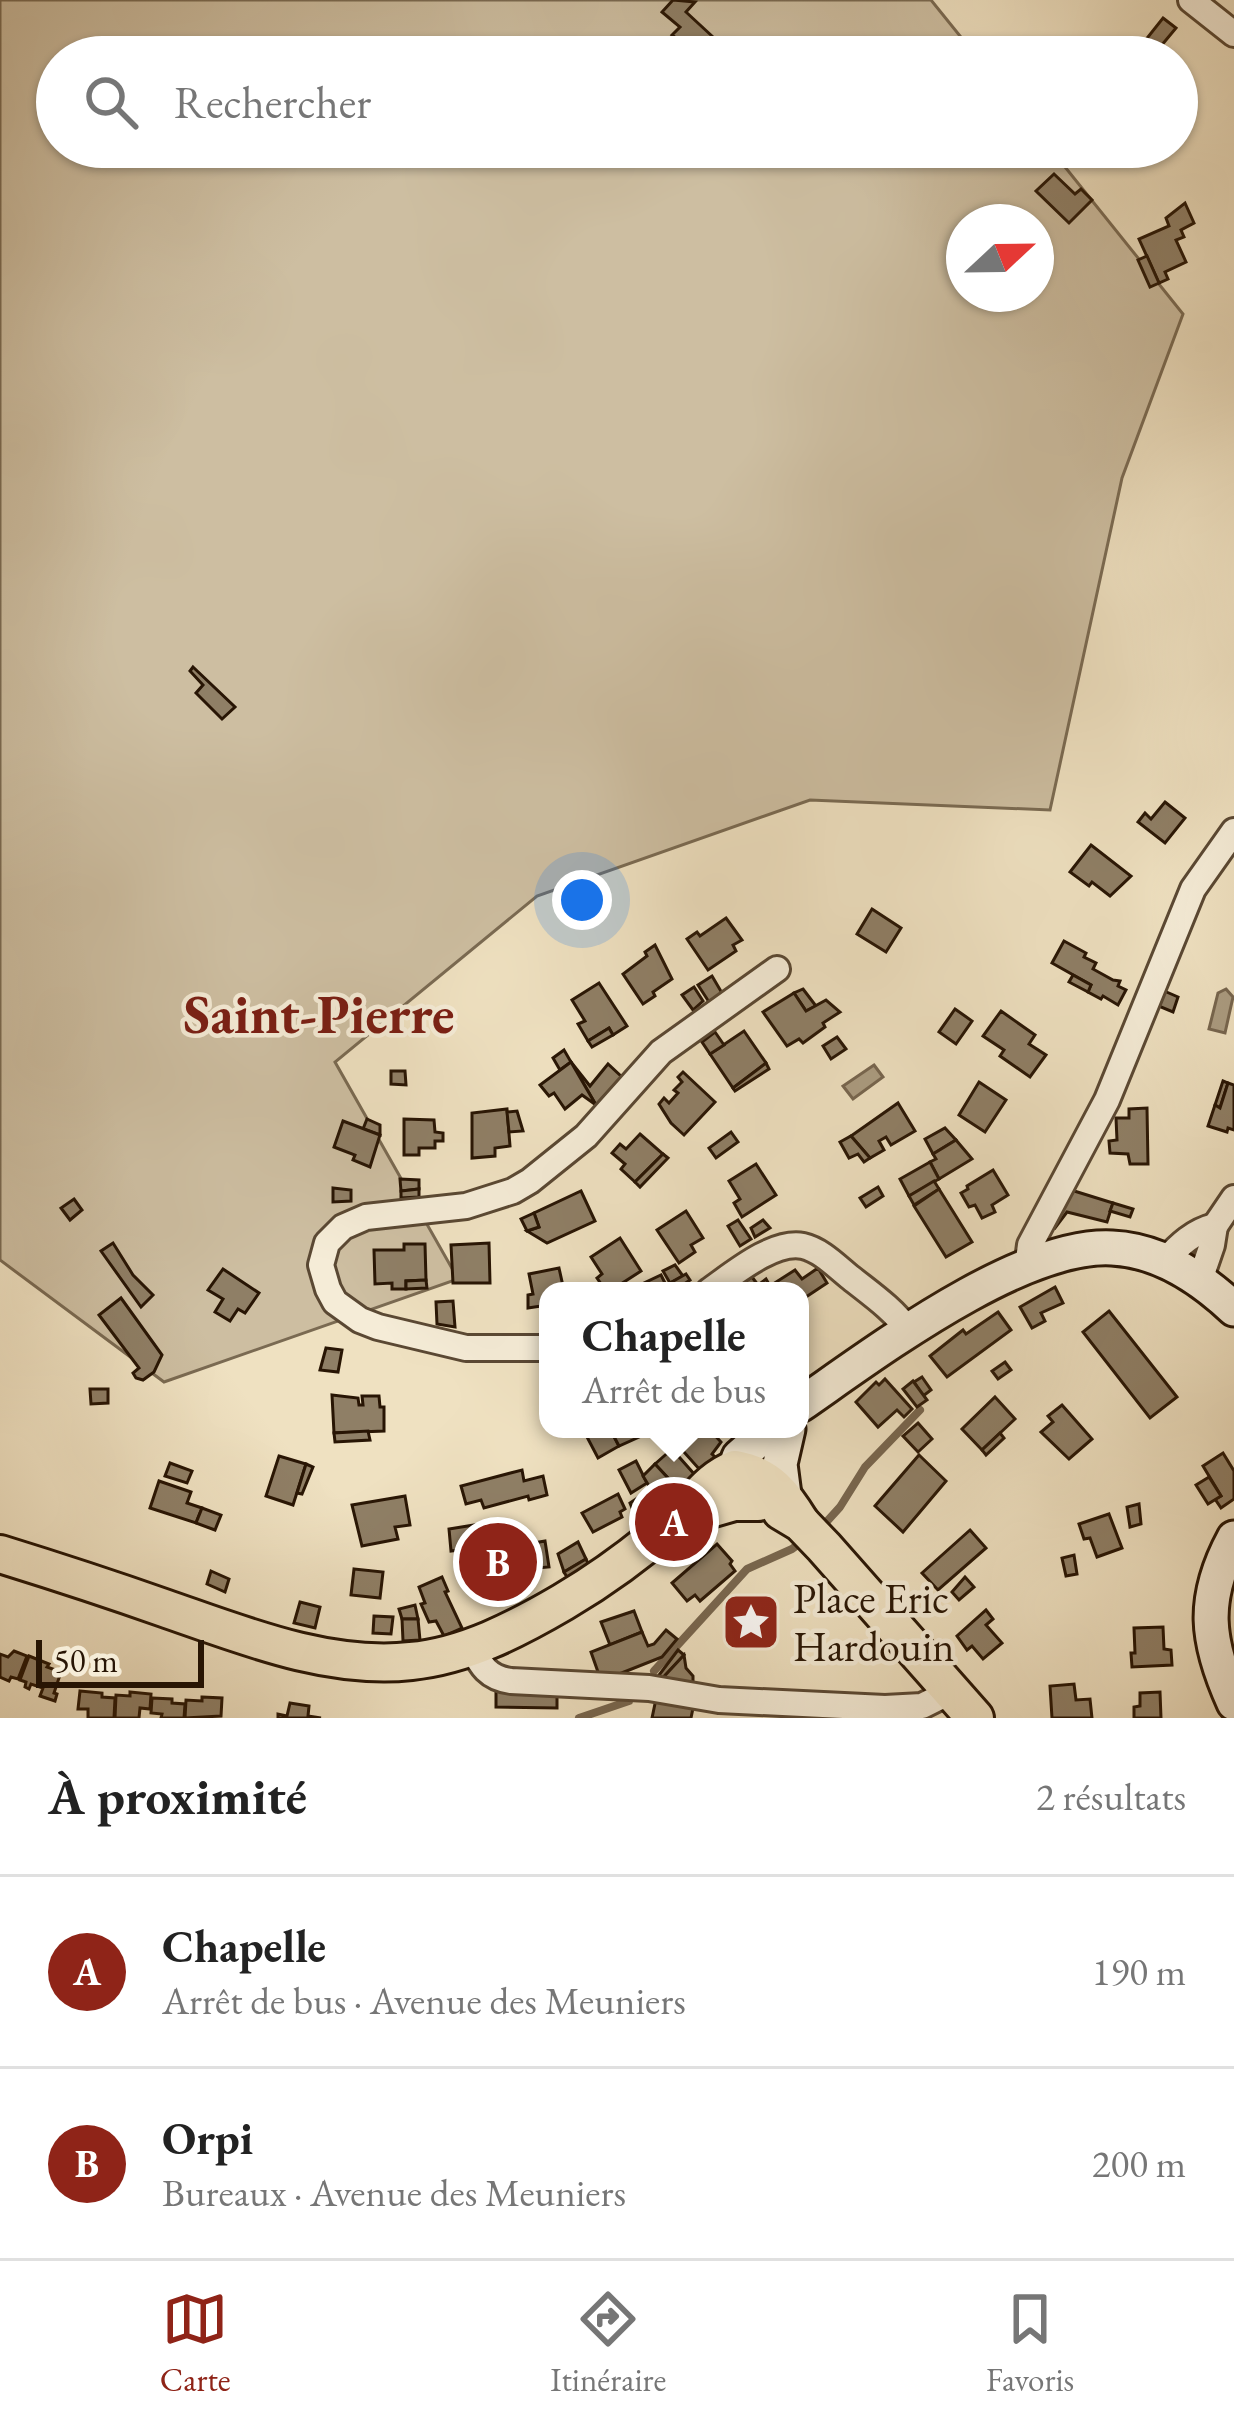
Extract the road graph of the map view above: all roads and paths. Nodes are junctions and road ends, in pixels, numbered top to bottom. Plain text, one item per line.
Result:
1 (1191, 0) edge
2 (1234, 34) edge
3 (1234, 831) edge
4 (776, 969) dead end
5 (1234, 1198) edge
6 (1216, 1226) junction
7 (1165, 1261) junction
8 (1027, 1268) junction
9 (1199, 1280) junction
10 (721, 1282) edge
11 (1234, 1309) edge
12 (908, 1330) junction
13 (539, 1348) edge
14 (836, 1381) junction
15 (809, 1399) edge
16 (809, 1408) edge
17 (761, 1438) edge
18 (786, 1438) edge
19 (769, 1498) junction
20 (1234, 1538) edge
21 (0, 1554) edge
22 (471, 1646) junction
23 (1234, 1703) edge
24 (963, 1704) edge

1 - 2 street
3 - 8 street
4 - 13 street
5 - 6 street
6 - 7 street
6 - 9 street
7 - 8 street
7 - 9 street
8 - 12 street
9 - 11 street
10 - 12 street
12 - 14 street
14 - 15 street
14 - 16 street
17 - 19 street
18 - 19 street
19 - 22 main road
19 - 24 main road
20 - 23 street
21 - 22 main road
22 - 24 street

